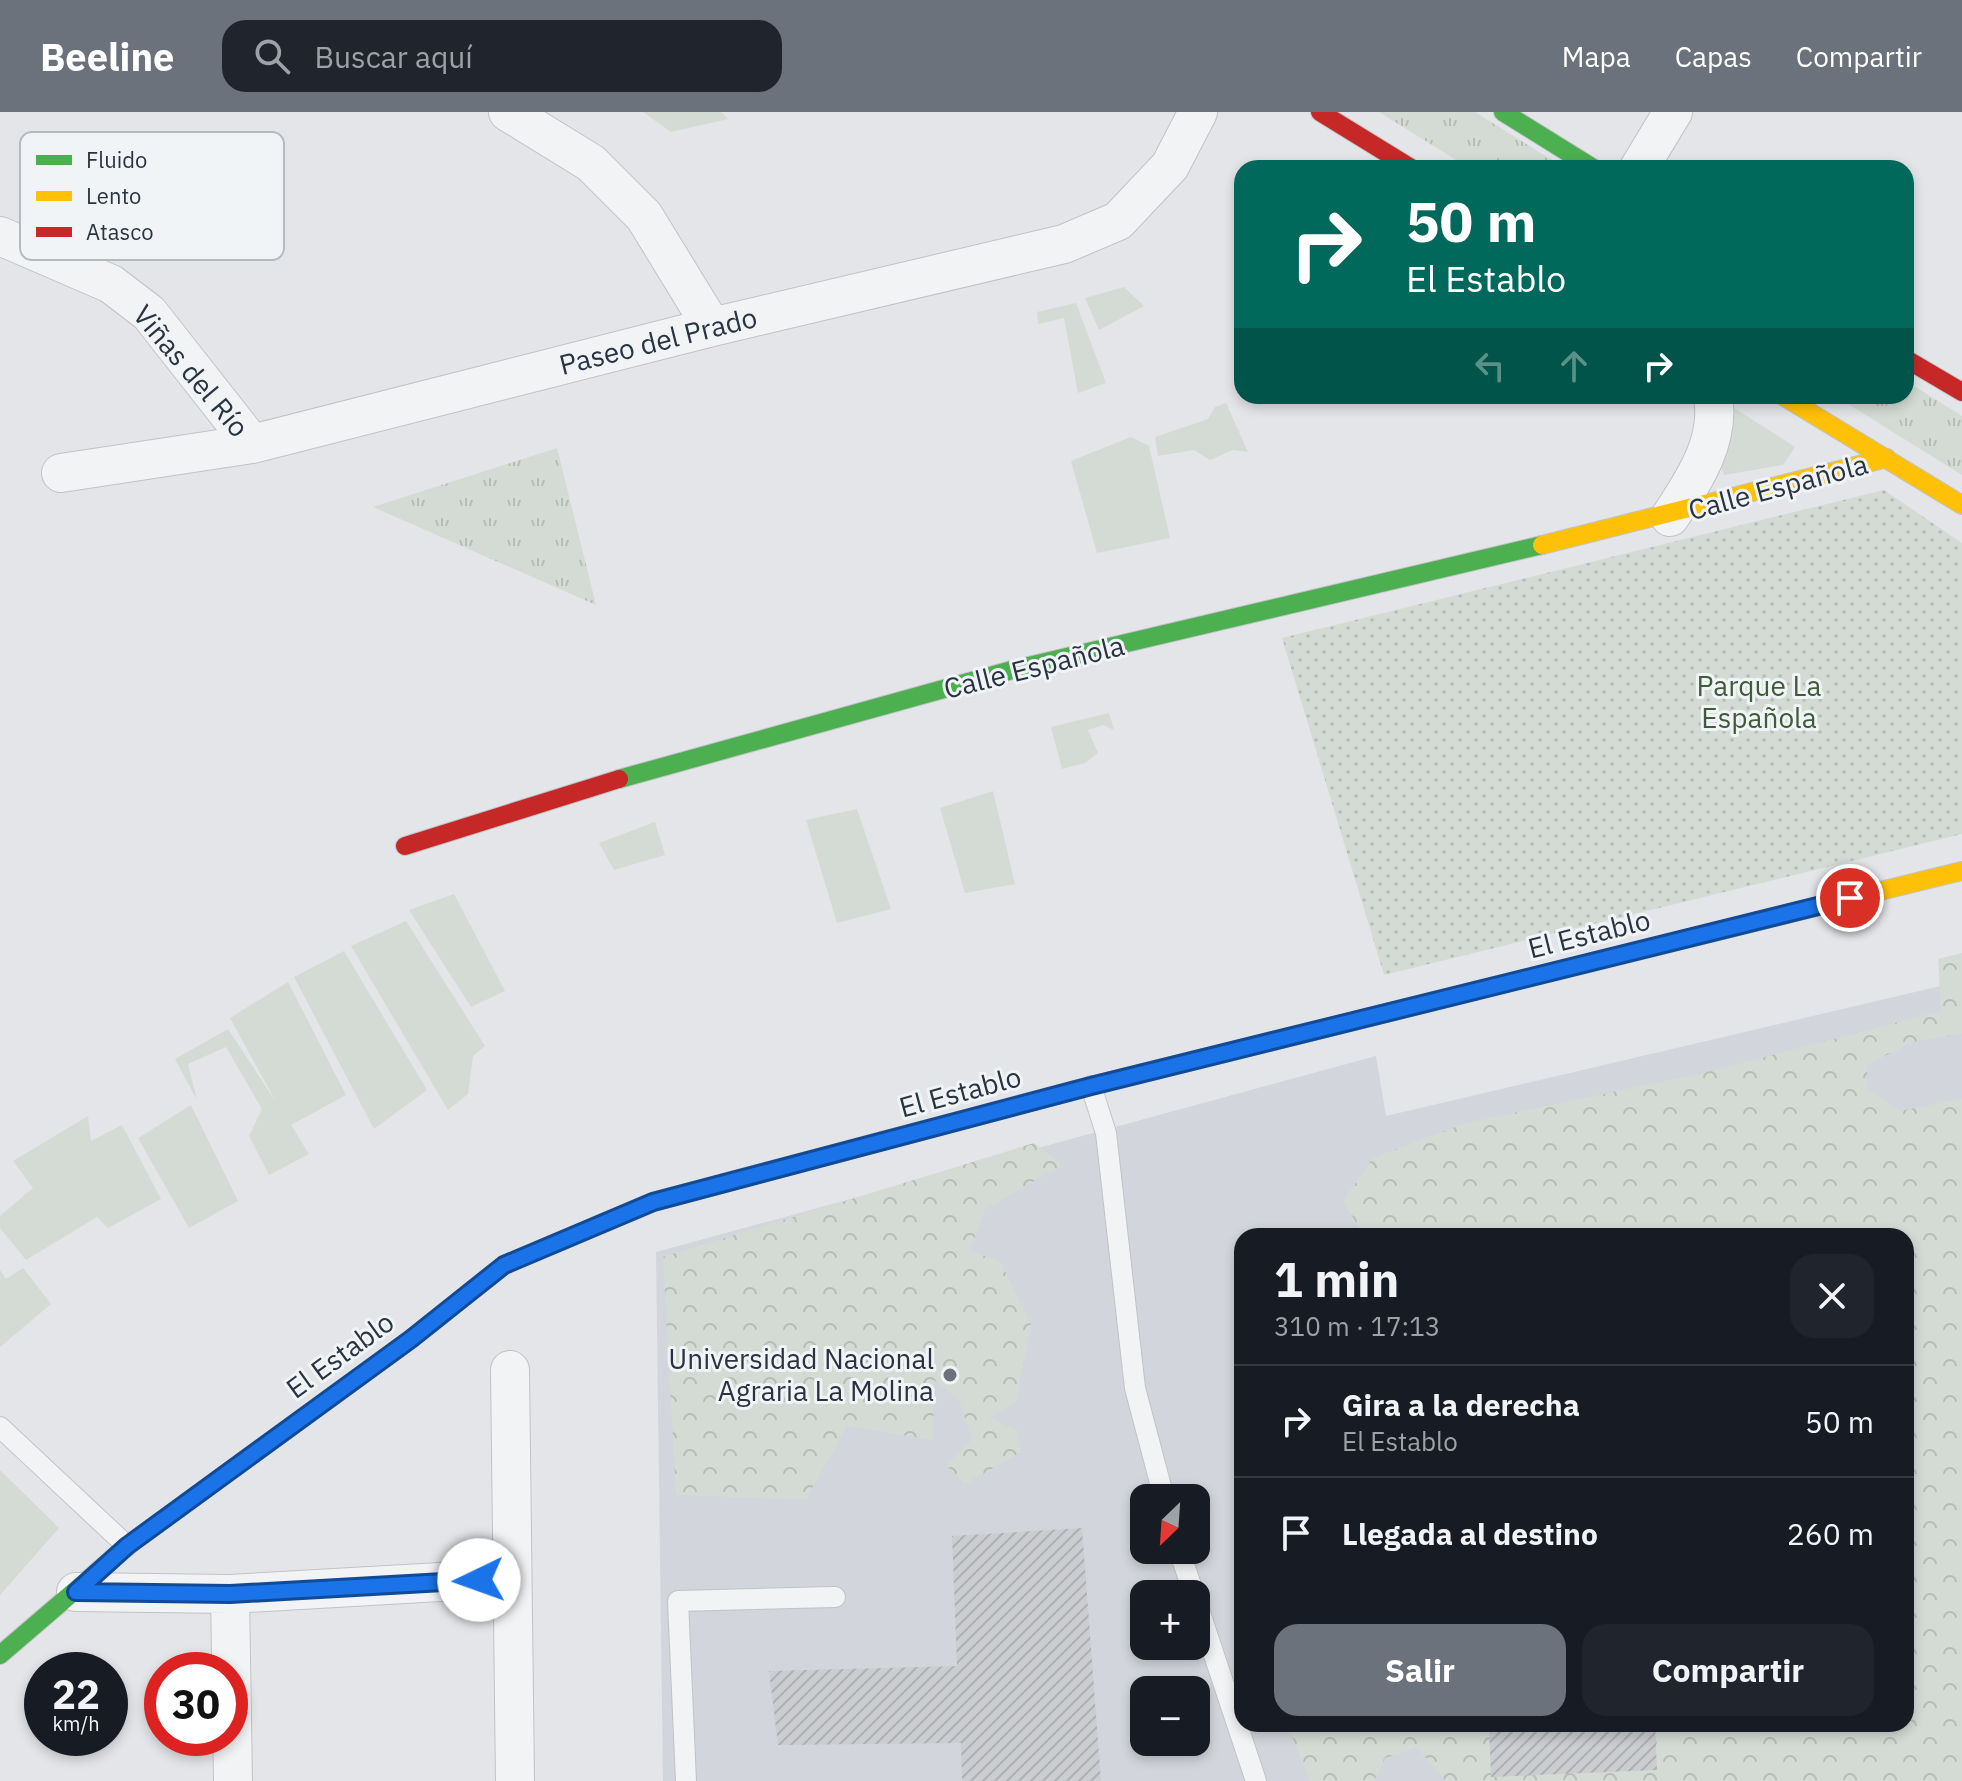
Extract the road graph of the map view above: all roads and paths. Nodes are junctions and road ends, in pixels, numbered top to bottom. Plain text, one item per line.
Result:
1 (508, 112) edge
2 (1198, 112) edge
3 (1320, 112) edge
4 (1503, 112) edge
5 (1673, 112) edge
6 (1398, 160) edge
7 (1580, 160) edge
8 (1644, 160) edge
9 (0, 236) edge
10 (20, 245) edge
11 (56, 260) edge
12 (712, 327) junction
13 (1914, 364) edge
14 (1962, 392) edge
15 (1714, 404) edge
16 (1796, 404) edge
17 (252, 444) junction
18 (1887, 458) junction
19 (61, 473) dead end
20 (1962, 505) edge
21 (1670, 517) junction
22 (405, 846) dead end
23 (1962, 871) edge
24 (1091, 1086) junction
25 (510, 1370) dead end
26 (0, 1427) edge
27 (1160, 1484) edge
28 (127, 1546) junction
29 (511, 1578) junction
30 (76, 1592) junction
31 (230, 1594) junction
32 (835, 1597) dead end
33 (1210, 1643) edge
34 (0, 1655) edge
35 (1234, 1715) edge
36 (1240, 1732) edge
37 (233, 1781) edge
38 (515, 1781) edge
39 (686, 1781) edge
40 (1256, 1781) edge

1 - 12 street
2 - 12 street, Paseo del Prado
3 - 6 street
4 - 7 street
5 - 8 street
9 - 10 street, Viñas del Río
11 - 17 street, Viñas del Río
12 - 17 street, Paseo del Prado
13 - 14 street
15 - 21 street, Calle Española
16 - 18 street
17 - 19 street, Paseo del Prado
18 - 20 street
18 - 21 street, Calle Española
21 - 22 street, Calle Española
23 - 24 street, El Establo
24 - 27 lane
24 - 28 street, El Establo
25 - 29 street
26 - 28 lane
28 - 30 street, El Establo
29 - 31 street
29 - 38 street
30 - 31 street
30 - 34 street, El Establo
31 - 37 street
32 - 39 lane
33 - 35 lane
36 - 40 lane

